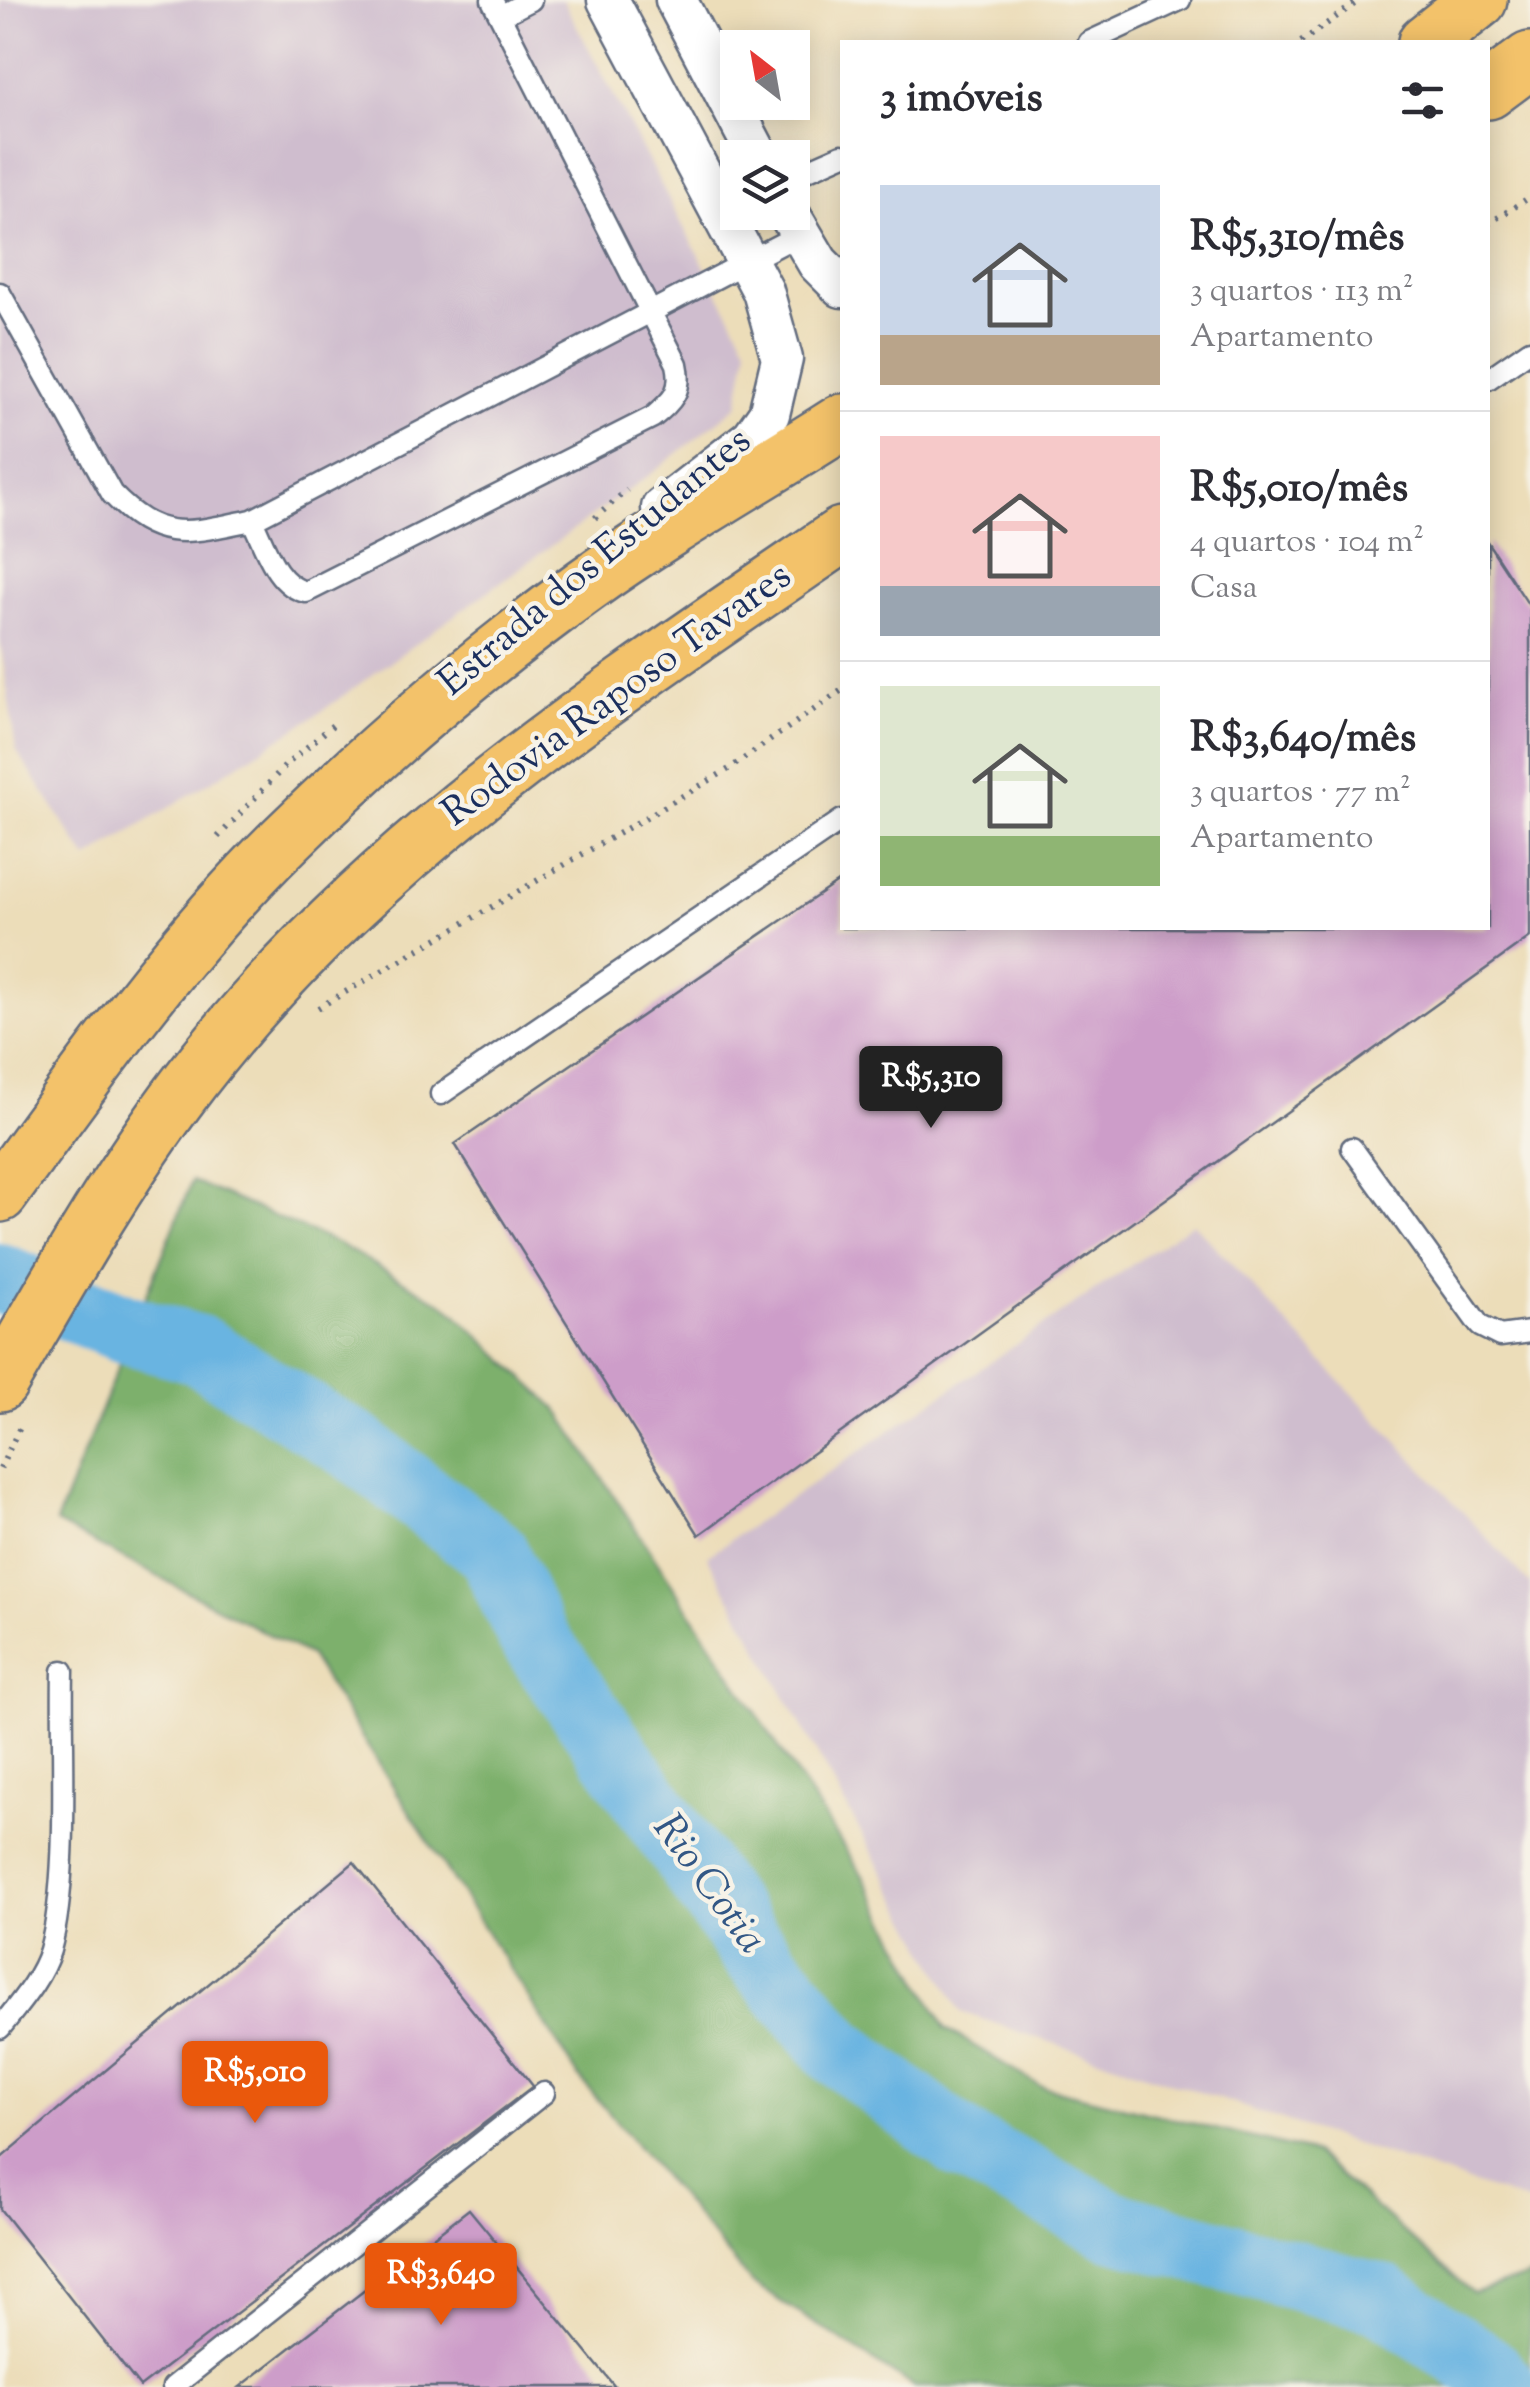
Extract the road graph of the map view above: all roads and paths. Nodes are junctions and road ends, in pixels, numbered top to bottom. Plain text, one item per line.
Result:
1 (531, 0) edge
2 (608, 0) edge
3 (676, 0) edge
4 (1180, 0) edge
5 (1360, 0) edge
6 (1479, 0) edge
7 (496, 8) edge
8 (1093, 40) edge
9 (1304, 40) edge
10 (1429, 40) edge
11 (1530, 60) edge
12 (1490, 90) edge
13 (750, 140) edge
14 (840, 156) edge
15 (810, 169) edge
16 (720, 191) edge
17 (1530, 197) edge
18 (1490, 223) edge
19 (736, 230) edge
20 (787, 230) edge
21 (798, 230) edge
22 (746, 263) junction
23 (840, 285) edge
24 (0, 293) edge
25 (651, 311) junction
26 (1530, 350) edge
27 (1490, 378) edge
28 (840, 423) edge
29 (252, 520) junction
30 (840, 536) edge
31 (840, 691) edge
32 (395, 737) junction
33 (840, 821) edge
34 (308, 1018) dead end
35 (442, 1094) dead end
36 (1352, 1148) dead end
37 (0, 1194) edge
38 (1530, 1332) edge
39 (12, 1400) edge
40 (0, 1469) edge
41 (63, 1671) dead end
42 (0, 2028) edge
43 (544, 2093) dead end
44 (173, 2387) edge

1 - 7 lane
2 - 16 street, Estrada dos Estudantes
3 - 13 street
4 - 8 lane
5 - 9 path
6 - 10 highway
7 - 25 lane
11 - 12 highway
14 - 15 lane
17 - 18 path
19 - 22 street, Estrada dos Estudantes
20 - 22 lane
21 - 23 street
22 - 25 lane
22 - 32 street, Estrada dos Estudantes
24 - 29 lane
25 - 29 lane
25 - 29 lane
26 - 27 lane
28 - 32 highway
30 - 39 highway, Rodovia Raposo Tavares
31 - 34 path
32 - 37 highway
33 - 35 lane
36 - 38 lane
39 - 40 path
41 - 42 lane
43 - 44 lane

